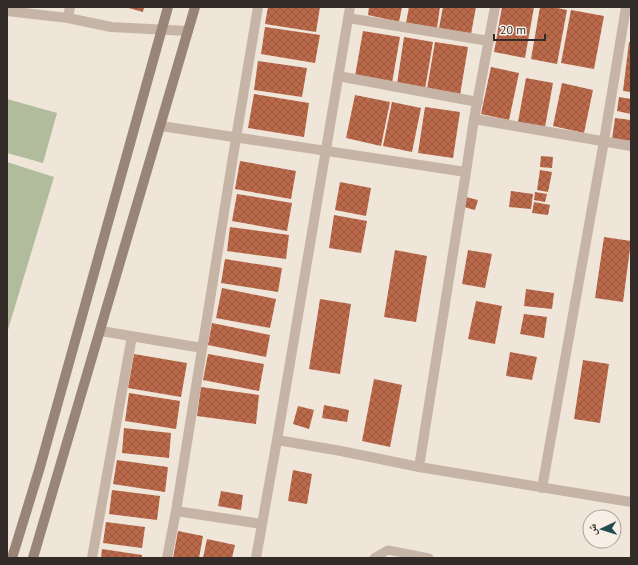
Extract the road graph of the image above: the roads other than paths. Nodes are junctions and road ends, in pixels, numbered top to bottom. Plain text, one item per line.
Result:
1 (70, 7) edge
2 (168, 7) edge
3 (195, 7) edge
4 (258, 7) edge
5 (350, 7) edge
6 (495, 7) edge
7 (626, 7) edge
8 (7, 11) edge
9 (68, 18) junction
10 (348, 18) junction
11 (162, 29) junction
12 (188, 31) junction
13 (489, 41) junction
14 (338, 76) junction
15 (478, 102) junction
16 (474, 119) junction
17 (161, 126) junction
18 (236, 138) junction
19 (604, 141) junction
20 (631, 146) edge
21 (326, 151) junction
22 (466, 172) junction
23 (101, 331) junction
24 (132, 336) junction
25 (202, 348) junction
26 (277, 440) junction
27 (418, 467) junction
28 (542, 488) junction
29 (631, 502) edge
30 (176, 511) junction
31 (262, 524) junction
32 (12, 558) edge
33 (33, 558) edge
34 (92, 558) edge
35 (167, 558) edge
36 (256, 558) edge
37 (374, 558) edge
38 (429, 558) edge

1 - 9 street
2 - 11 main road
3 - 12 main road
4 - 18 street
5 - 10 street
6 - 13 street
7 - 19 street
8 - 9 street
9 - 11 street
10 - 13 street
10 - 14 street
11 - 12 street
11 - 32 main road
12 - 17 main road
13 - 15 street
14 - 15 street
14 - 21 street
15 - 16 street
16 - 19 street
16 - 22 street
17 - 18 street
17 - 23 main road
18 - 21 street
18 - 25 street
19 - 20 street
19 - 28 street
21 - 22 street
21 - 26 street
22 - 27 street
23 - 24 street
23 - 33 main road
24 - 25 street
24 - 34 street
25 - 30 street
26 - 27 street
26 - 31 street
27 - 28 street
28 - 29 street
30 - 31 street
30 - 35 street
31 - 36 street
37 - 38 lane

